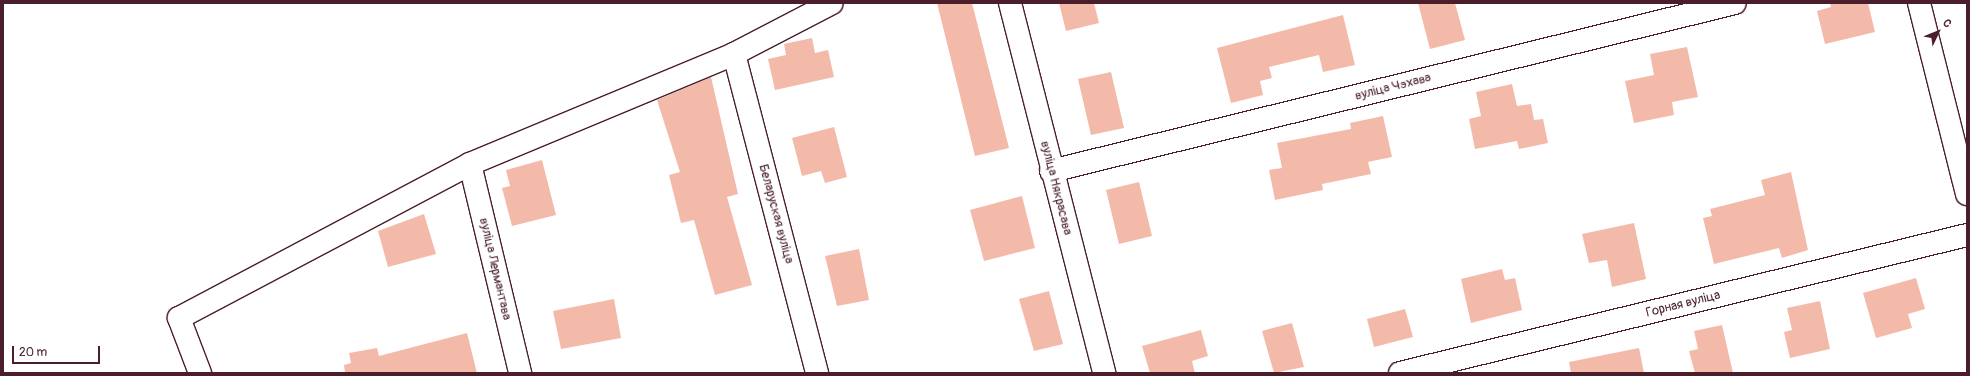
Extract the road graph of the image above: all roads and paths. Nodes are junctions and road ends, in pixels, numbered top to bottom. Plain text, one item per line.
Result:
1 (832, 3) edge
2 (1010, 3) edge
3 (1735, 3) edge
4 (1919, 3) edge
5 (734, 54) junction
6 (470, 164) junction
7 (1051, 171) junction
8 (1967, 194) edge
9 (1967, 235) edge
10 (200, 373) edge
11 (520, 373) edge
12 (817, 373) edge
13 (1104, 373) edge
14 (1400, 373) edge

1 - 5 street
2 - 7 street, вуліца Някрасава
3 - 7 street, вуліца Чэхава
4 - 8 street
5 - 6 street
5 - 12 street, Беларуская вуліца
6 - 10 street
6 - 11 street, вуліца Лермантава
7 - 13 street, вуліца Някрасава
9 - 14 street, Горная вуліца

